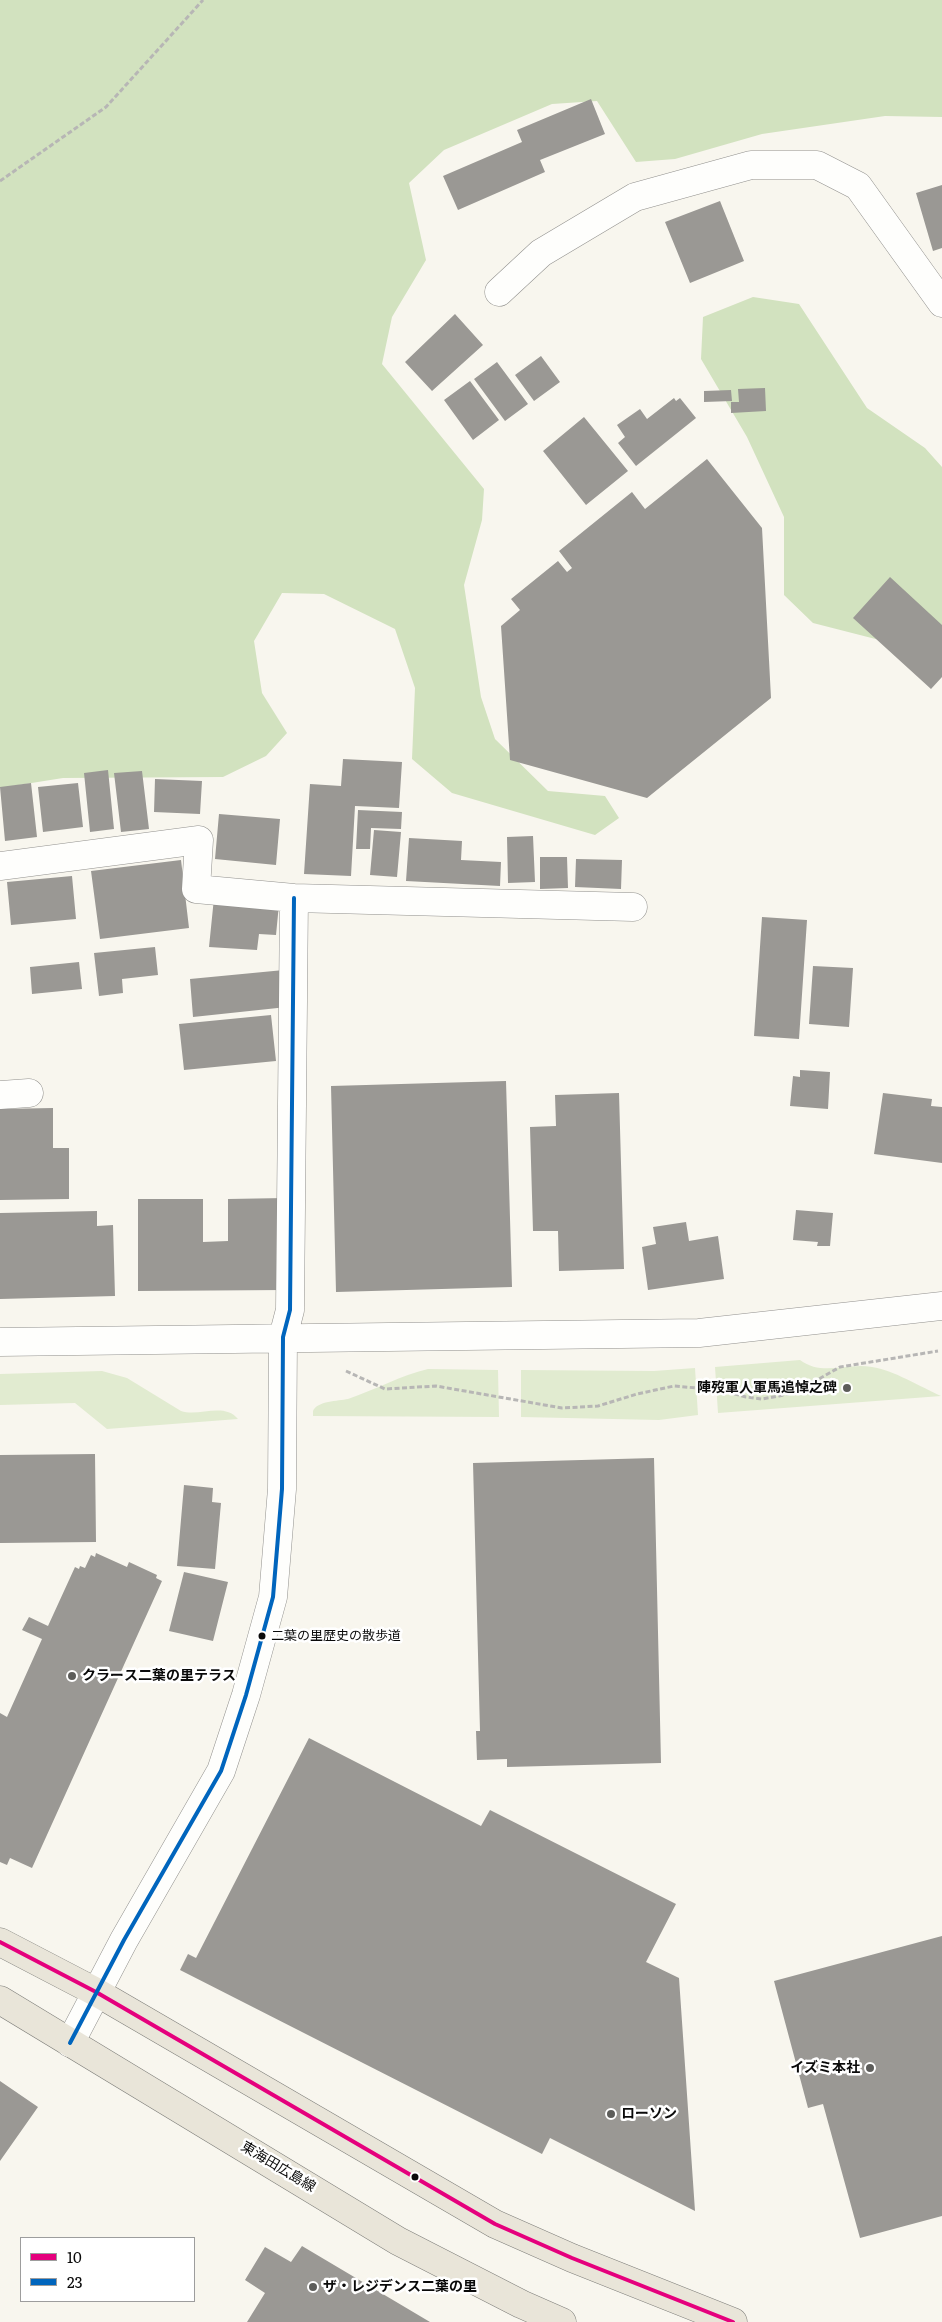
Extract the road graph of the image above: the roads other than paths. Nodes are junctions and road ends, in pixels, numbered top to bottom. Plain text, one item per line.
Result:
1 (499, 292) dead end
2 (942, 303) edge
3 (0, 866) edge
4 (294, 898) junction
5 (633, 907) dead end
6 (29, 1094) dead end
7 (0, 1095) edge
8 (942, 1306) edge
9 (283, 1337) junction
10 (0, 1342) edge
11 (0, 1942) edge
12 (96, 1992) junction
13 (0, 2000) edge
14 (70, 2042) junction
15 (562, 2322) edge
16 (733, 2322) edge

1 - 2 street
3 - 4 street
4 - 5 street
4 - 9 street
6 - 7 street
8 - 9 street
9 - 10 street
9 - 12 street
11 - 12 main road
12 - 14 street
12 - 16 main road
13 - 14 main road, 東海田広島線
14 - 15 main road, 東海田広島線

